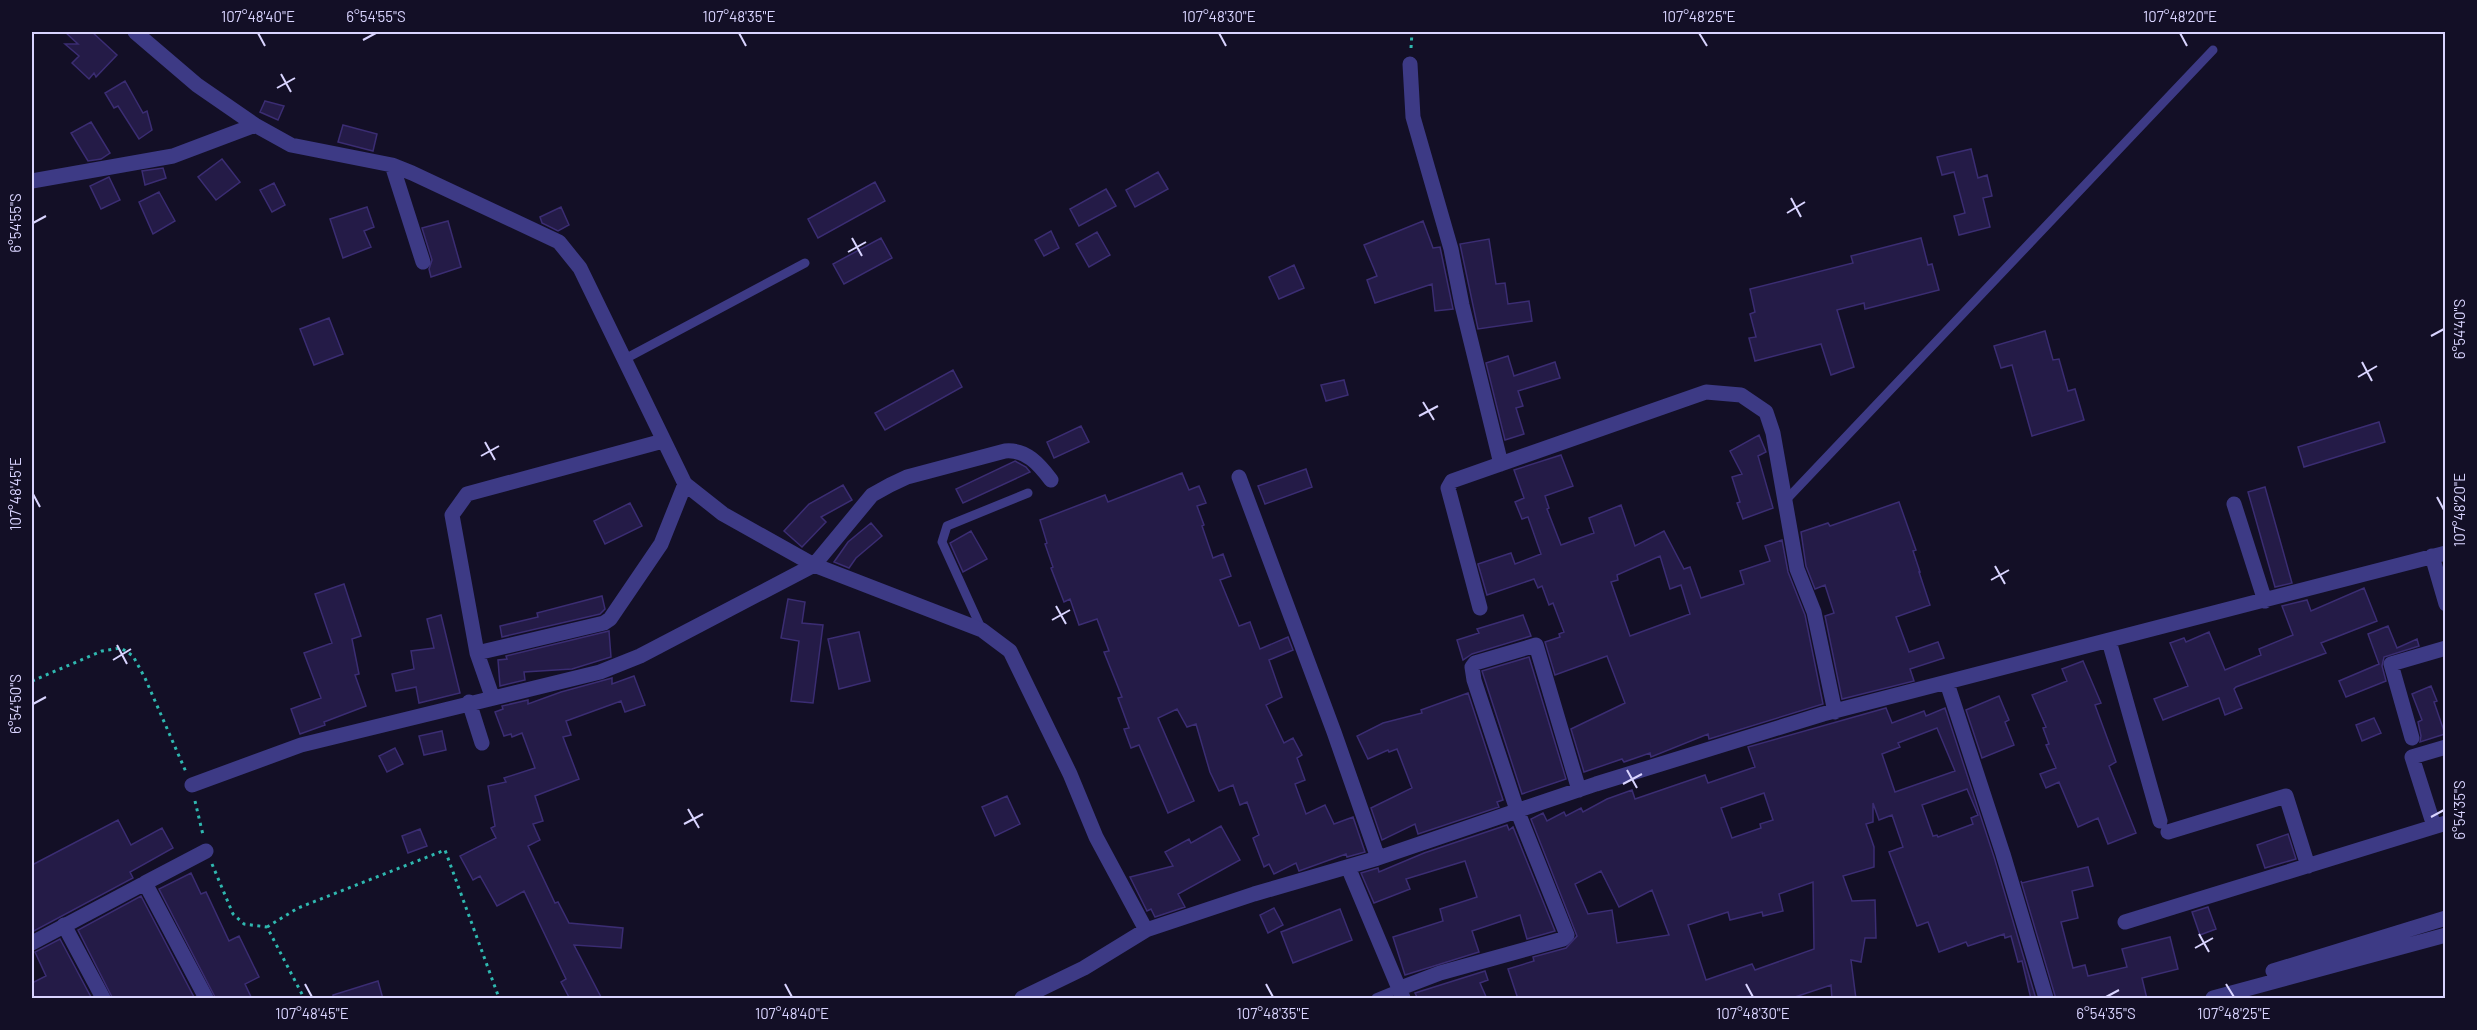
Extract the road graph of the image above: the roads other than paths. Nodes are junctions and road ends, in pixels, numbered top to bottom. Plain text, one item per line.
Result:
1 (135, 32) edge
2 (2213, 50) dead end
3 (1410, 64) dead end
4 (255, 125) junction
5 (392, 165) junction
6 (32, 182) edge
7 (423, 262) dead end
8 (805, 263) dead end
9 (623, 360) junction
10 (663, 441) junction
11 (1501, 464) junction
12 (1239, 477) dead end
13 (1051, 480) dead end
14 (685, 484) junction
15 (1028, 493) dead end
16 (1785, 501) junction
17 (2234, 504) dead end
18 (2439, 555) edge
19 (814, 565) junction
20 (2265, 601) junction
21 (2445, 604) edge
22 (1480, 608) dead end
23 (982, 630) junction
24 (2109, 641) junction
25 (2445, 648) edge
26 (477, 652) junction
27 (1947, 683) junction
28 (492, 696) junction
29 (470, 702) junction
30 (1835, 712) junction
31 (2412, 738) dead end
32 (482, 742) dead end
33 (2445, 747) edge
34 (192, 785) dead end
35 (1579, 790) junction
36 (1516, 810) junction
37 (2440, 824) edge
38 (206, 850) dead end
39 (1378, 858) junction
40 (2308, 866) junction
41 (1348, 867) junction
42 (145, 883) junction
43 (2445, 918) edge
44 (2125, 922) dead end
45 (63, 925) junction
46 (1146, 930) junction
47 (2445, 935) edge
48 (32, 943) edge
49 (2273, 972) dead end
50 (1400, 994) edge
51 (2231, 996) edge
52 (103, 999) edge
53 (206, 999) edge
54 (1022, 999) edge
55 (1376, 999) edge
56 (2046, 999) edge
57 (2213, 999) edge

1 - 4 street
2 - 16 lane
3 - 11 street
4 - 5 street
4 - 6 street
5 - 7 street
5 - 9 street
8 - 9 lane
9 - 10 street
10 - 14 street
10 - 26 street
11 - 16 street
11 - 22 street
12 - 39 street
13 - 19 street
14 - 19 street
14 - 26 street
15 - 23 lane
16 - 30 street
17 - 20 street
18 - 20 street
18 - 21 street
19 - 23 street
19 - 28 street
20 - 24 street
23 - 46 street
24 - 27 street
24 - 40 street
25 - 31 street
26 - 28 street
27 - 30 street
27 - 56 street
28 - 29 street
29 - 32 street
29 - 34 street
30 - 35 street
33 - 37 street
35 - 36 street
35 - 36 street
36 - 39 street
36 - 50 street
37 - 40 street
38 - 42 street
39 - 41 street
40 - 44 street
41 - 46 street
41 - 50 street
42 - 45 street
42 - 53 street
43 - 49 street
45 - 48 street
45 - 52 street
46 - 54 street
47 - 51 street
50 - 55 lane
51 - 57 street

